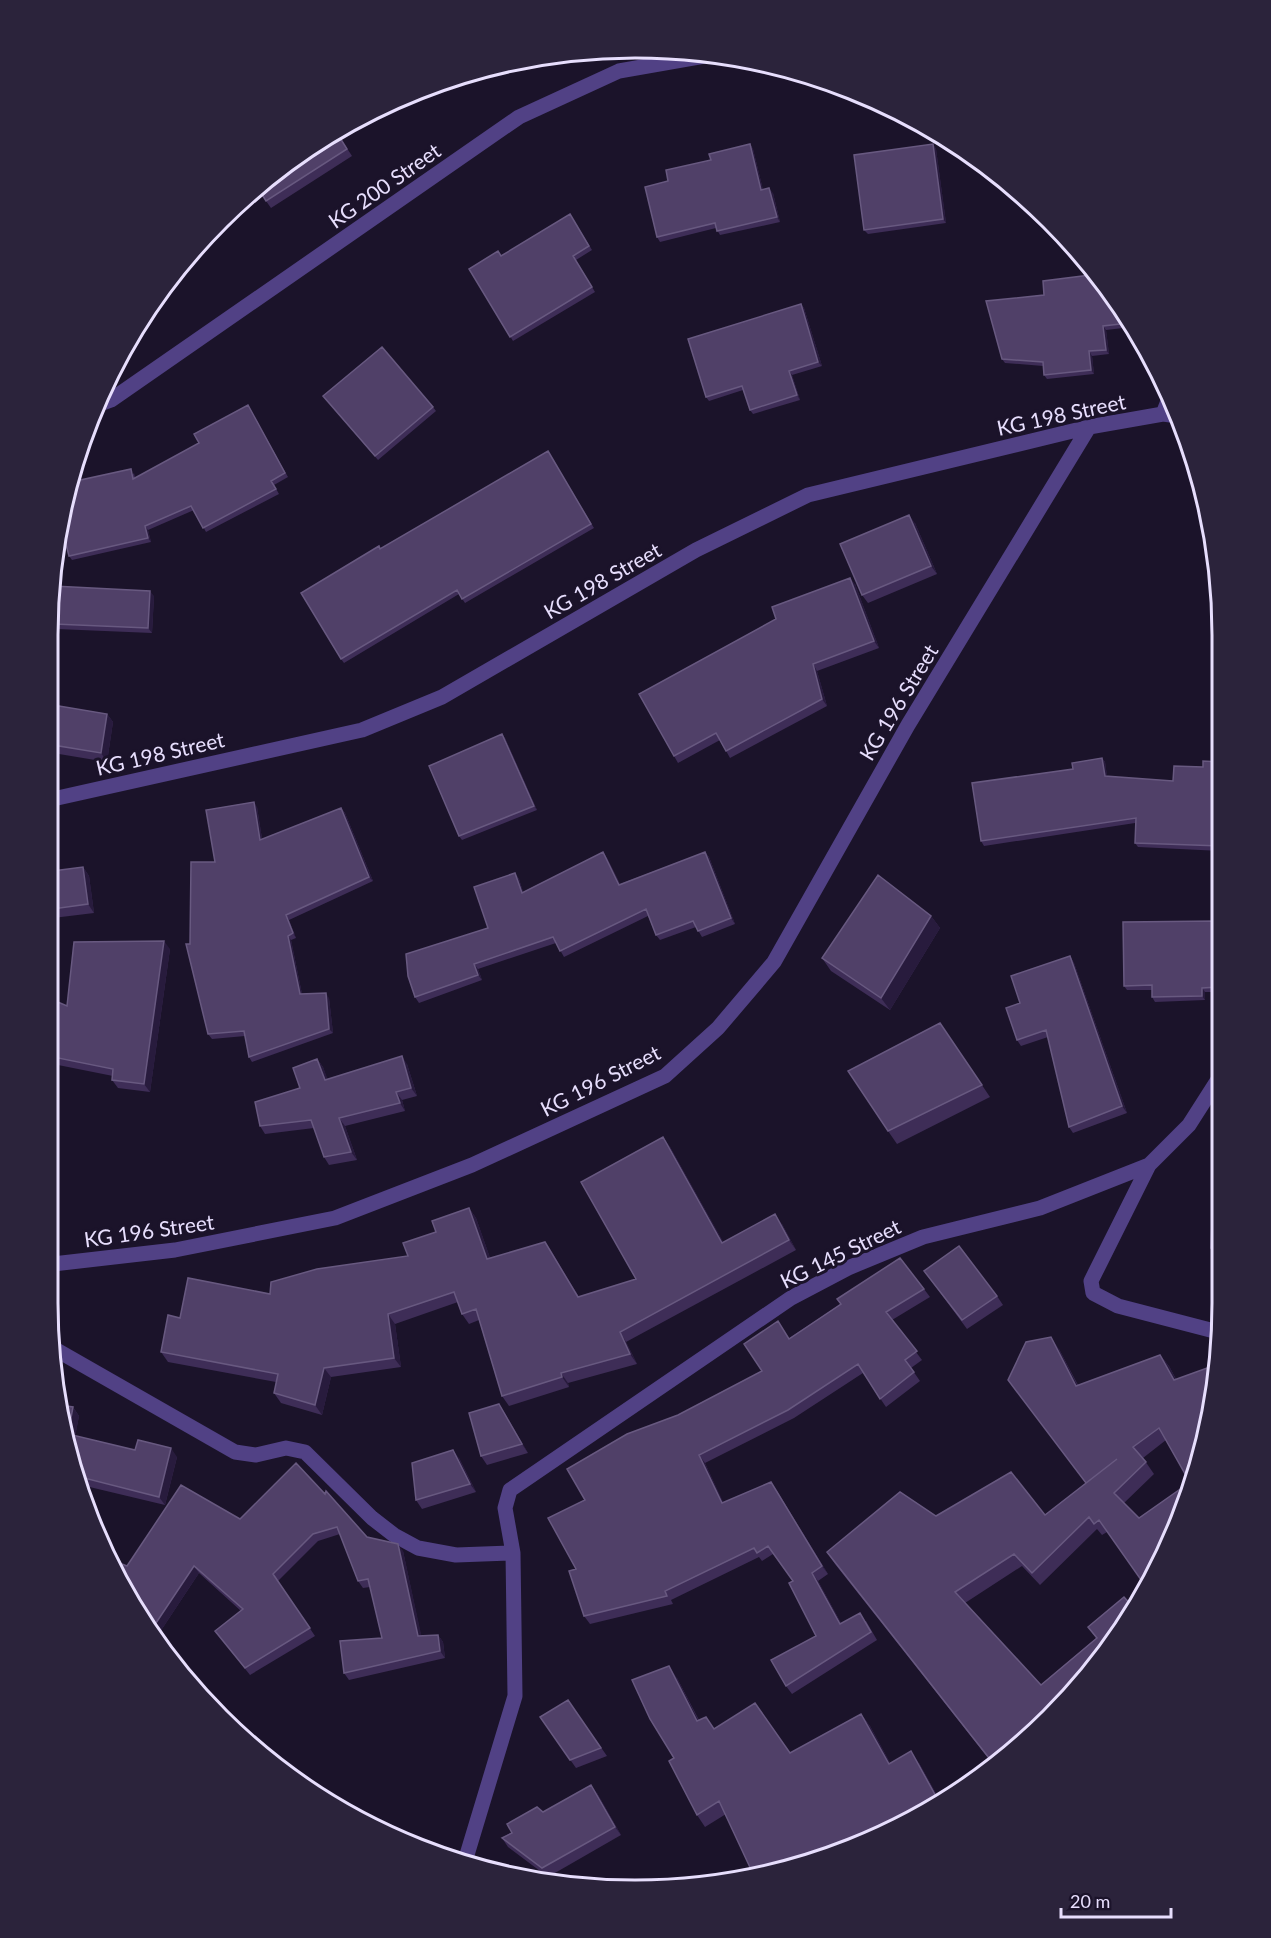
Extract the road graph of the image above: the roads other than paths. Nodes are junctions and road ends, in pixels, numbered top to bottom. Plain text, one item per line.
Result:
1 (679, 60) edge
2 (108, 401) edge
3 (1170, 415) edge
4 (1089, 427) junction
5 (58, 798) edge
6 (1212, 1089) edge
7 (1149, 1165) junction
8 (58, 1263) edge
9 (1211, 1330) edge
10 (61, 1353) edge
11 (513, 1553) junction
12 (467, 1854) edge

1 - 2 street, KG 200 Street
3 - 4 street, KG 198 Street
4 - 5 street, KG 198 Street
4 - 8 street, KG 196 Street
6 - 7 street, KG 145 Street
7 - 9 street
7 - 11 street, KG 145 Street
10 - 11 street
11 - 12 street, KG 145 Street

